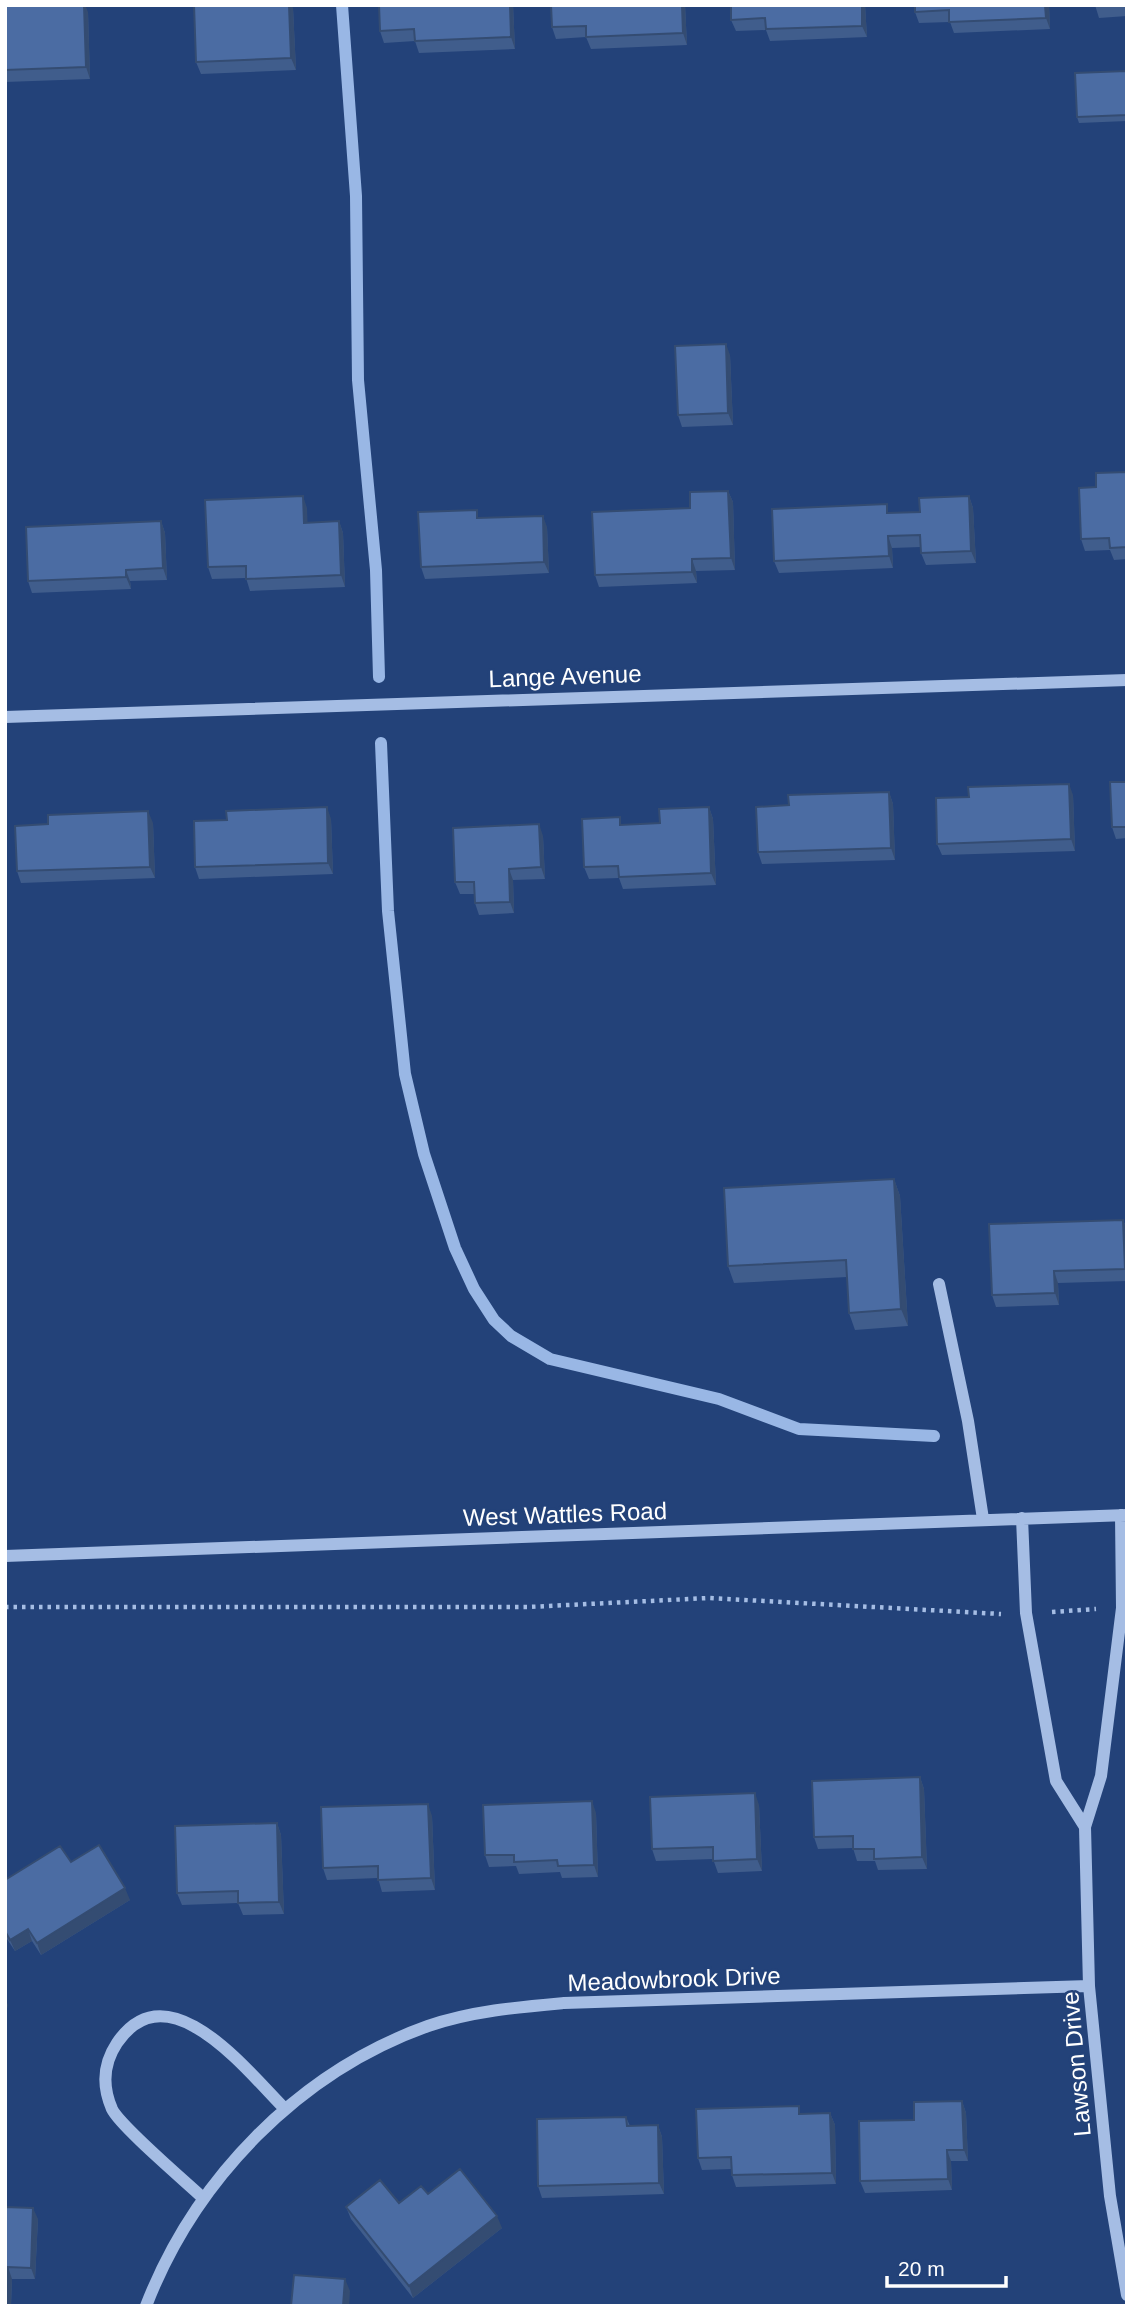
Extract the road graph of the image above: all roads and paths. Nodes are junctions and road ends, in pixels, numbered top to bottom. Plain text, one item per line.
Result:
1 (1127, 680) edge
2 (5, 717) edge
3 (939, 1284) dead end
4 (1124, 1515) edge
5 (1022, 1518) junction
6 (983, 1519) junction
7 (5, 1556) edge
8 (5, 1607) edge
9 (1122, 1608) junction
10 (1026, 1613) junction
11 (1085, 1827) junction
12 (1089, 1986) junction
13 (285, 2109) junction
14 (203, 2198) junction
15 (1127, 2295) edge
16 (146, 2306) edge

1 - 2 street, Lange Avenue
3 - 6 street
4 - 5 street, West Wattles Road
4 - 9 street, Lawson Drive
5 - 6 street, West Wattles Road
5 - 10 street
6 - 7 street, West Wattles Road
8 - 10 path
9 - 10 path
9 - 11 street, Lawson Drive
10 - 11 street
11 - 12 street, Lawson Drive
12 - 13 street, Meadowbrook Drive
12 - 15 street, Lawson Drive
13 - 14 street, Meadowbrook Drive
13 - 14 street
14 - 16 street, Meadowbrook Drive

